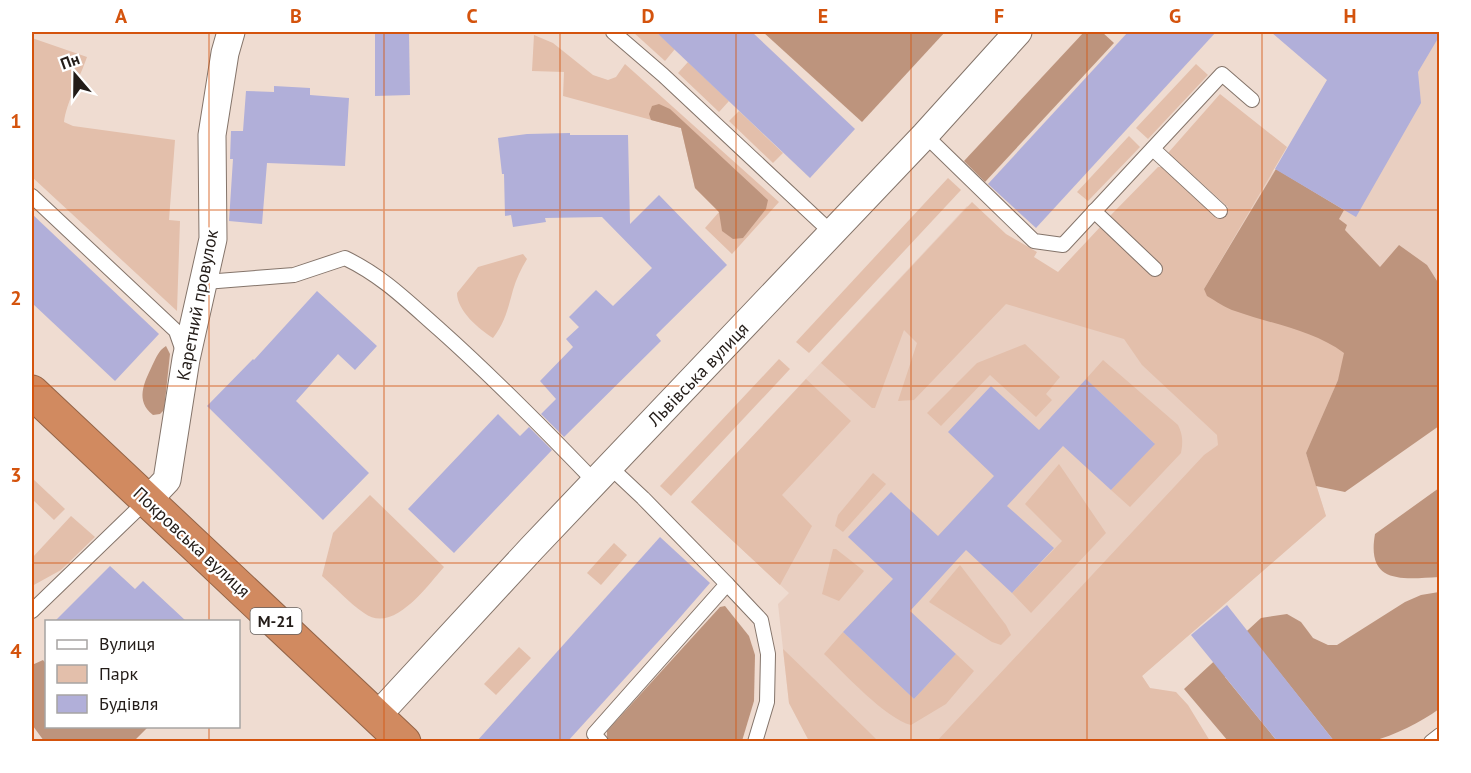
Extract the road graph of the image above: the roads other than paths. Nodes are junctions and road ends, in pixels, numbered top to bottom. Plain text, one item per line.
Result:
1 (231, 32) edge
2 (613, 32) edge
3 (1018, 32) edge
4 (1252, 100) dead end
5 (925, 135) junction
6 (1153, 149) junction
7 (32, 196) edge
8 (1095, 211) junction
9 (1220, 211) dead end
10 (832, 233) junction
11 (1155, 269) dead end
12 (204, 282) junction
13 (186, 359) junction
14 (32, 392) edge
15 (602, 475) junction
16 (148, 500) junction
17 (728, 584) junction
18 (32, 611) edge
19 (376, 716) junction
20 (1440, 735) edge
21 (404, 741) edge
22 (601, 741) edge
23 (755, 741) edge
24 (1431, 741) edge

1 - 12 street, Каретний провулок
2 - 10 lane
3 - 5 street, Львівська вулиця
4 - 6 lane
5 - 8 lane
5 - 10 street, Львівська вулиця
6 - 8 lane
6 - 9 lane
7 - 13 lane
8 - 11 lane
10 - 15 street, Львівська вулиця
12 - 13 street, Каретний провулок
12 - 15 lane
13 - 16 street, Каретний провулок
14 - 16 highway, Покровська вулиця / М-21
15 - 17 lane
15 - 19 street, Львівська вулиця
16 - 18 lane
16 - 19 highway, Покровська вулиця / М-21
17 - 22 lane
17 - 23 lane
19 - 21 highway, Покровська вулиця / М-21
20 - 24 lane

